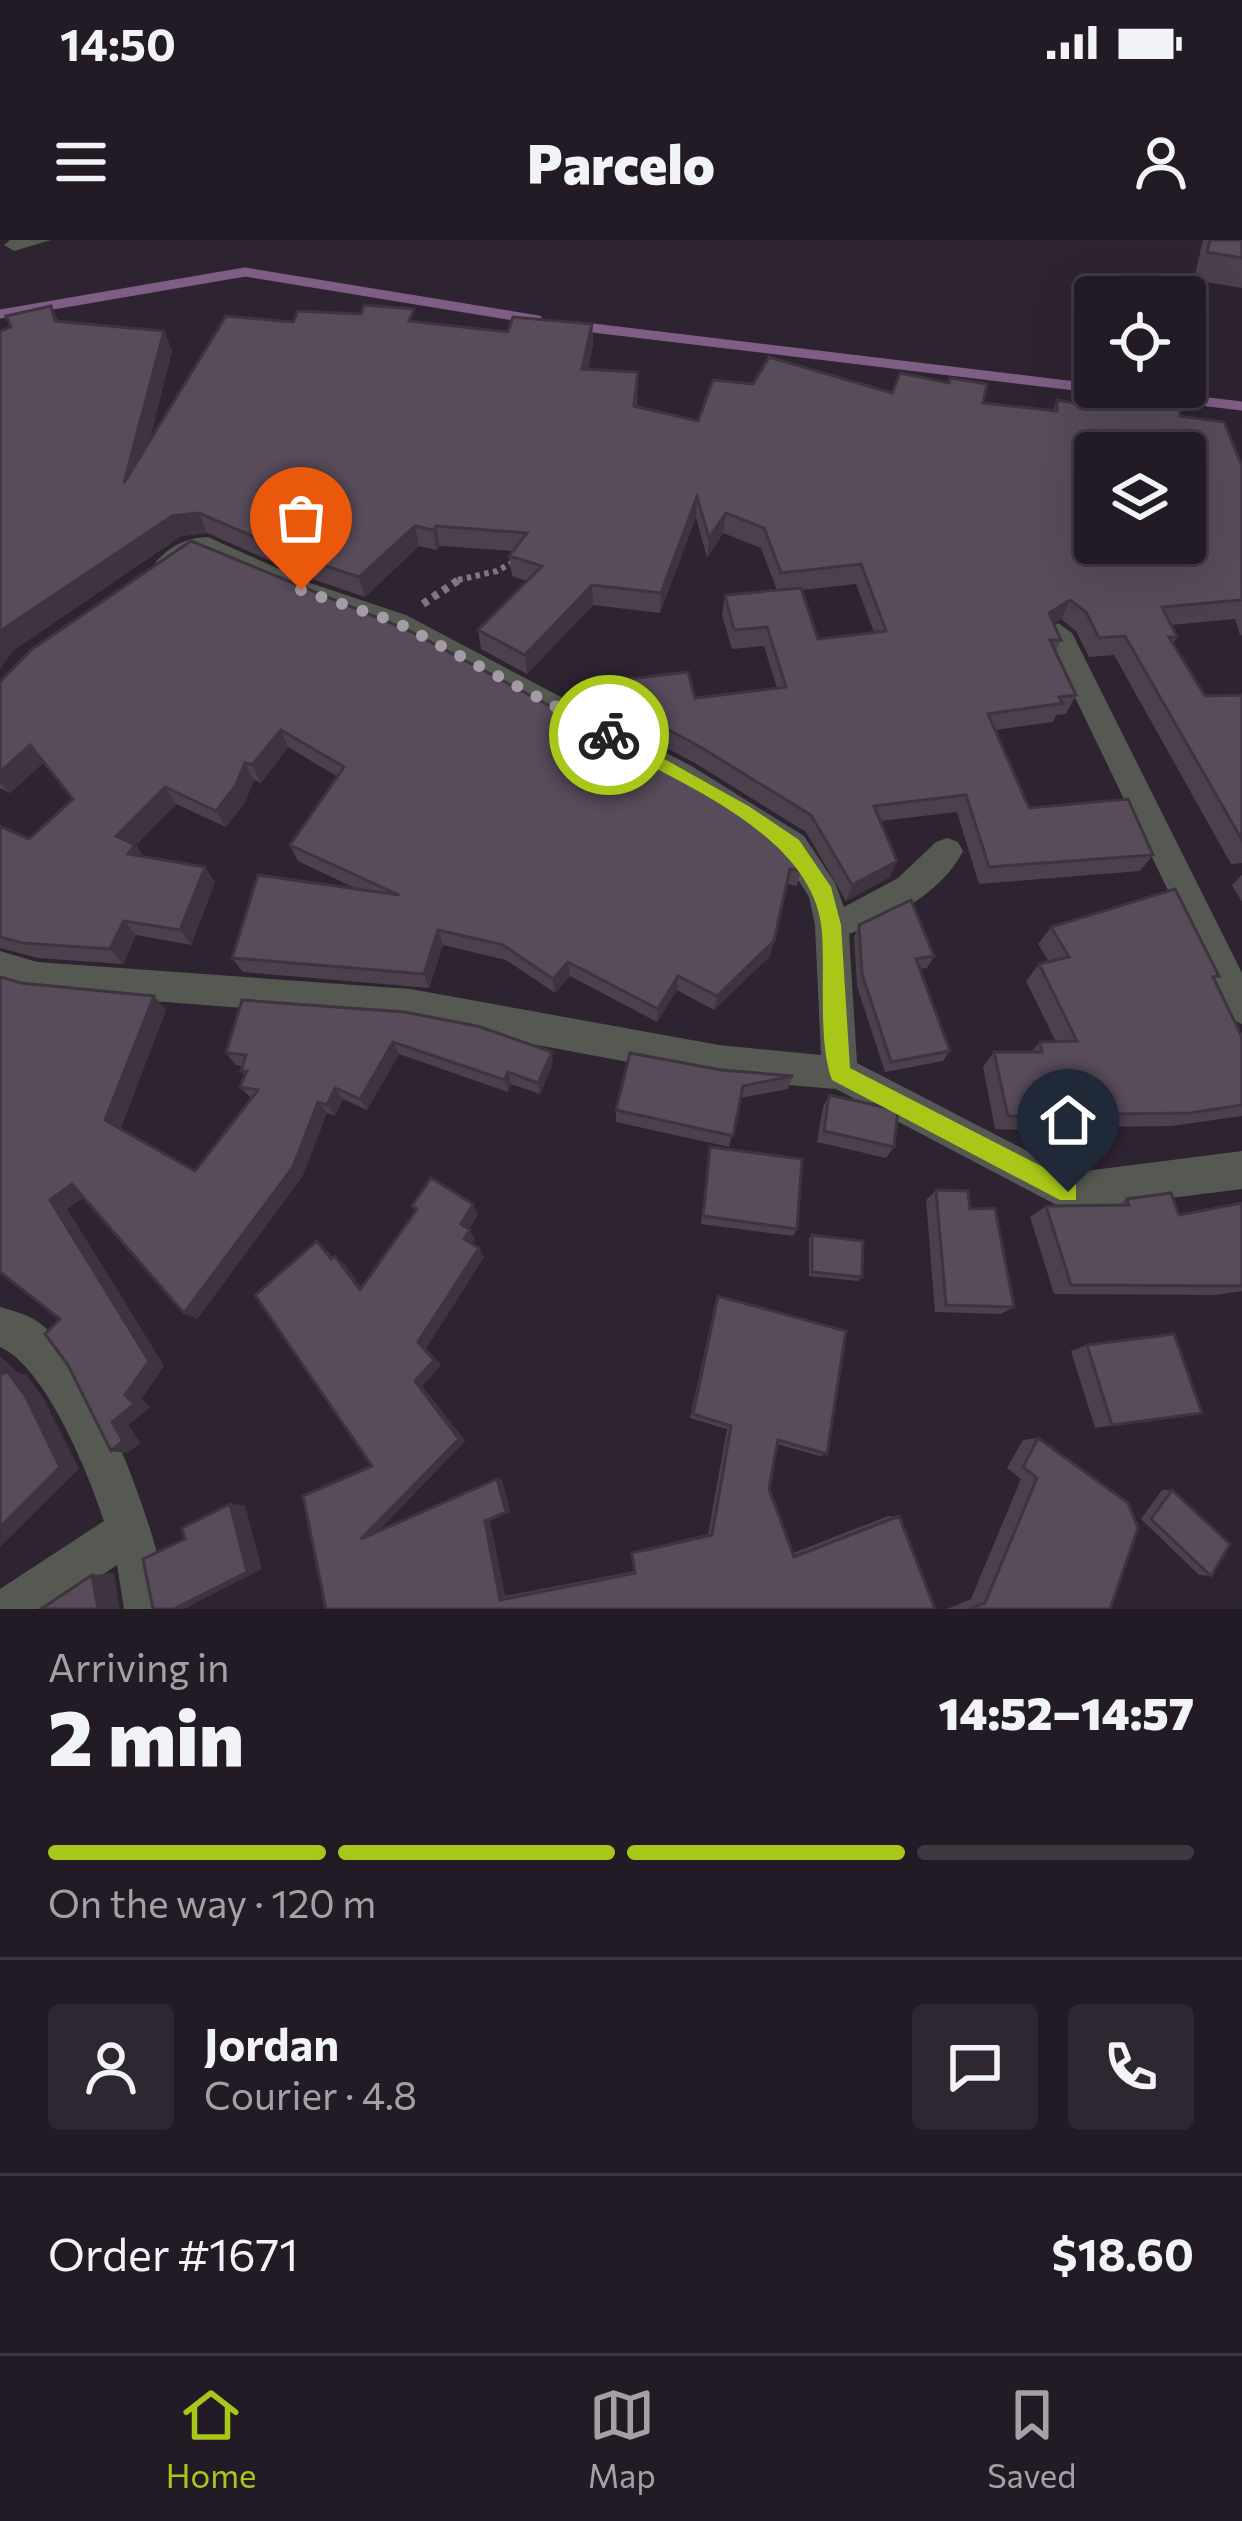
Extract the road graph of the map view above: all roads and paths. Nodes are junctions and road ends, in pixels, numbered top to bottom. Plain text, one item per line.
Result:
1 (41, 240) edge
2 (14, 245) dead end
3 (523, 557) edge
4 (136, 589) edge
5 (396, 622) junction
6 (1058, 633) edge
7 (947, 851) dead end
8 (832, 925) junction
9 (0, 966) edge
10 (1242, 1008) edge
11 (840, 1073) junction
12 (1242, 1170) edge
13 (0, 1327) edge
14 (131, 1529) junction
15 (11, 1609) edge
16 (147, 1609) edge

1 - 2 street
3 - 5 path
4 - 5 street
5 - 8 street
6 - 10 street
7 - 8 street
8 - 11 street
9 - 11 street
11 - 12 street
13 - 14 street
14 - 15 street
14 - 16 street

